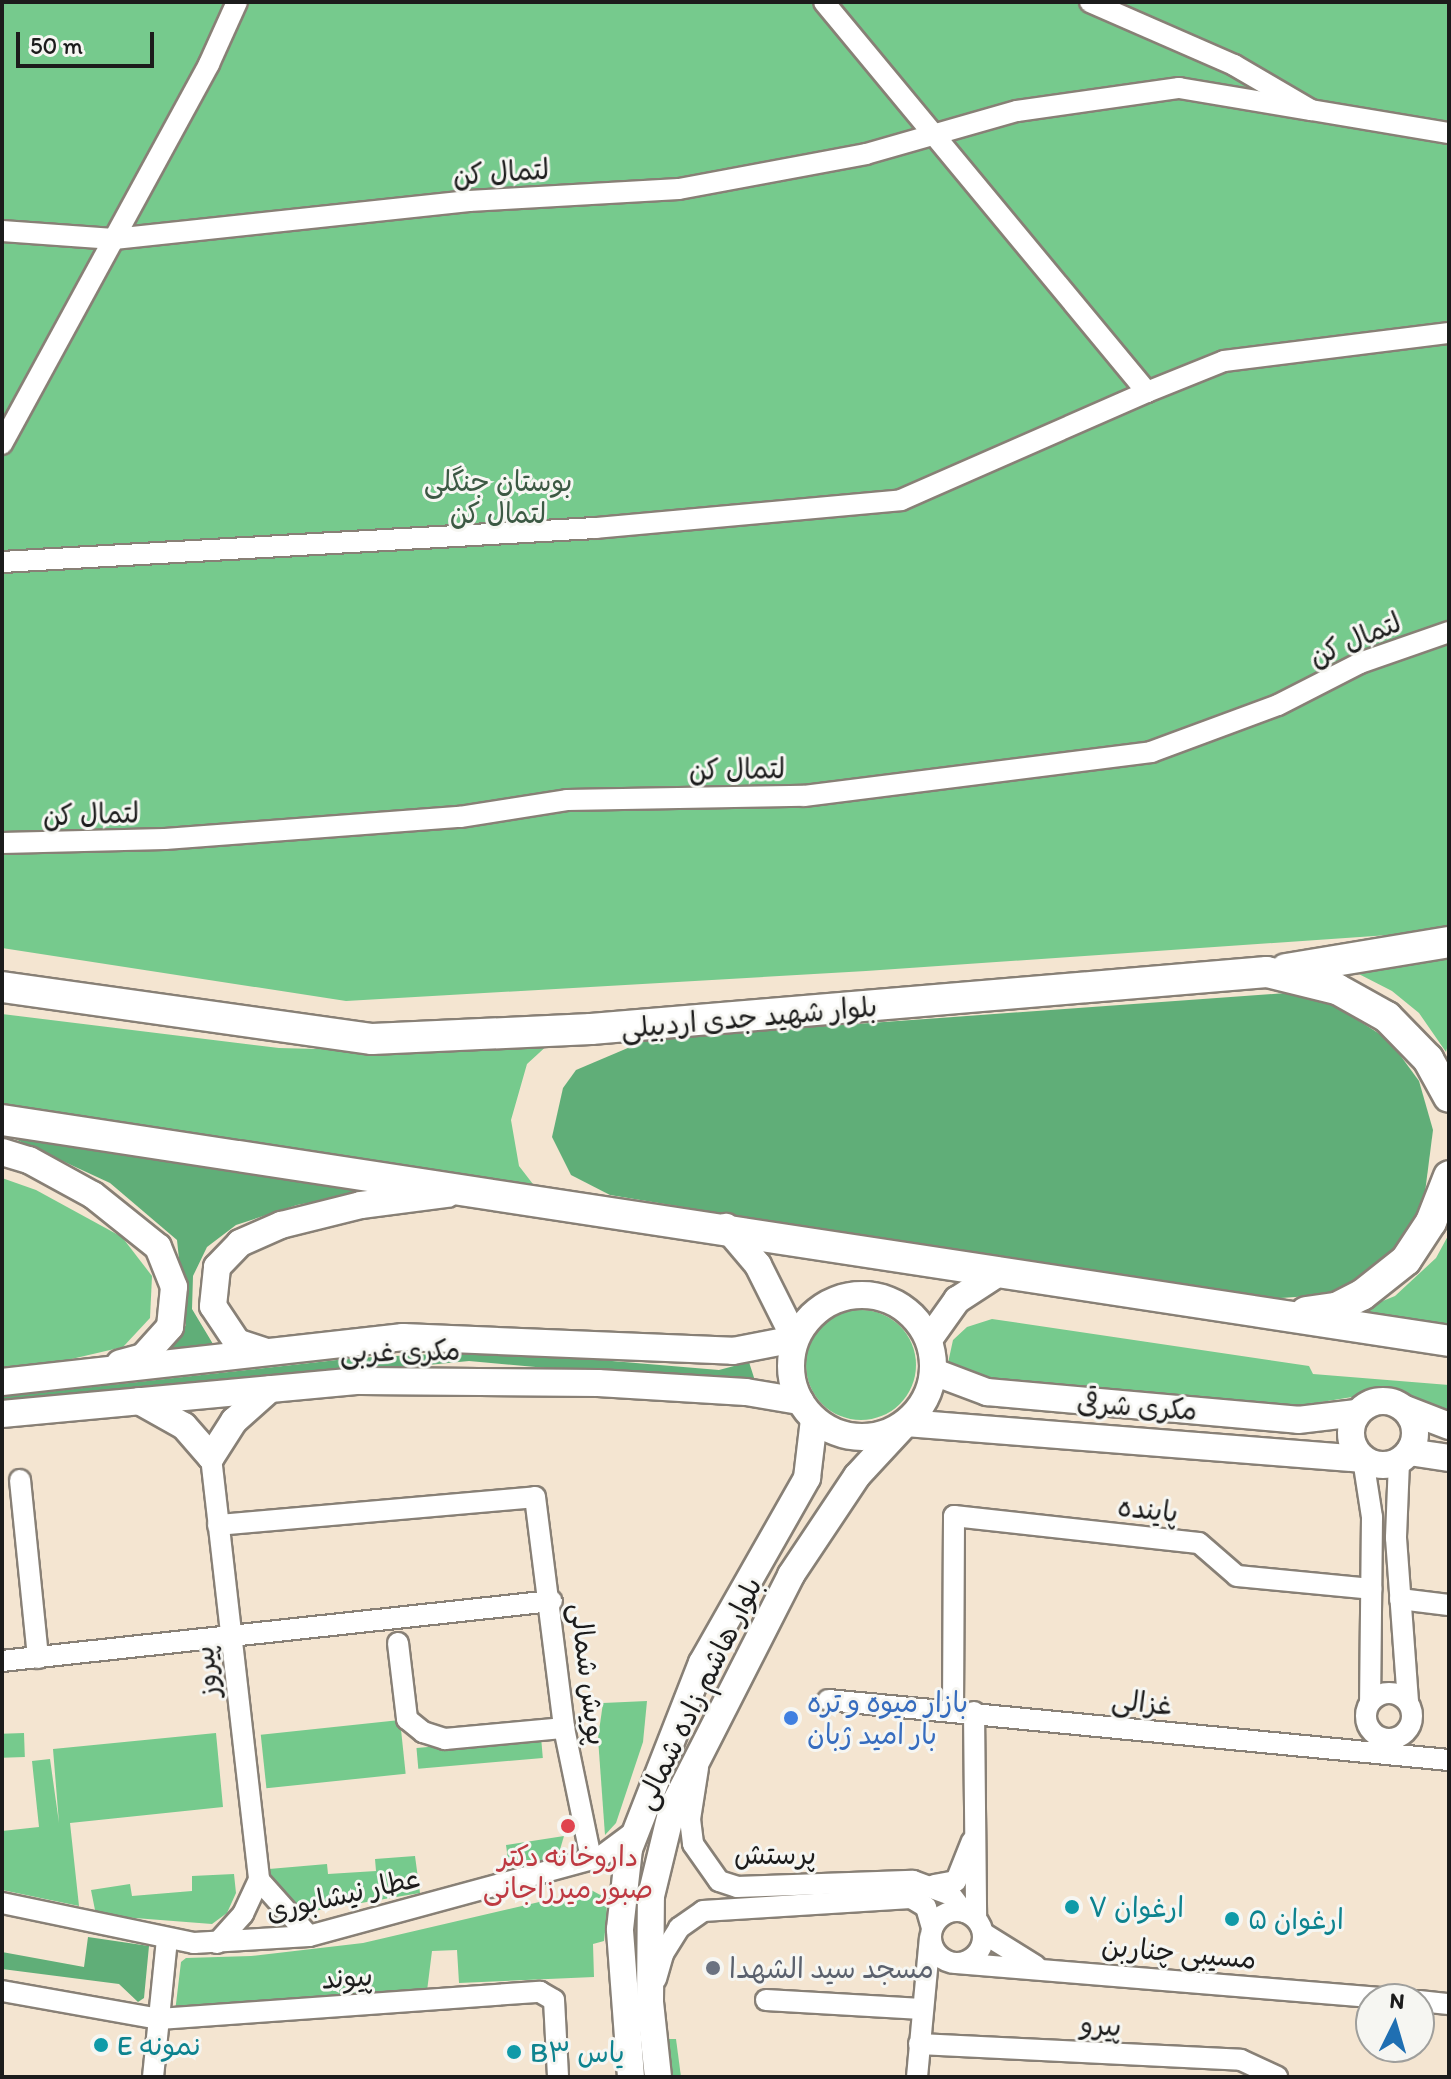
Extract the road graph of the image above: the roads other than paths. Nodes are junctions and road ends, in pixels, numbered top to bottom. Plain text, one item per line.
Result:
1 (237, 2) edge
2 (824, 2) edge
3 (1090, 2) edge
4 (1311, 110) junction
5 (1449, 133) edge
6 (936, 134) junction
7 (2, 231) edge
8 (114, 239) junction
9 (1449, 333) edge
10 (1147, 392) junction
11 (2, 444) edge
12 (2, 562) edge
13 (1449, 632) edge
14 (2, 843) edge
15 (1449, 942) edge
16 (1267, 972) junction
17 (2, 987) edge
18 (1449, 1097) edge
19 (2, 1120) edge
20 (2, 1152) edge
21 (1449, 1176) edge
22 (475, 1190) junction
23 (726, 1227) junction
24 (997, 1274) junction
25 (1224, 1308) junction
26 (930, 1338) junction
27 (795, 1339) junction
28 (1449, 1341) edge
29 (274, 1355) junction
30 (934, 1372) junction
31 (76, 1375) junction
32 (2, 1382) edge
33 (270, 1389) junction
34 (139, 1401) junction
35 (1405, 1409) junction
36 (807, 1410) junction
37 (1357, 1413) junction
38 (2, 1414) edge
39 (906, 1423) junction
40 (1449, 1426) edge
41 (211, 1457) junction
42 (1404, 1457) junction
43 (1449, 1458) edge
44 (1363, 1459) junction
45 (20, 1480) dead end
46 (218, 1525) junction
47 (1371, 1589) junction
48 (1400, 1599) junction
49 (552, 1601) junction
50 (1449, 1605) edge
51 (230, 1640) junction
52 (398, 1643) dead end
53 (38, 1658) junction
54 (2, 1661) edge
55 (828, 1700) dead end
56 (1370, 1702) junction
57 (953, 1710) junction
58 (974, 1712) junction
59 (1410, 1712) junction
60 (564, 1728) junction
61 (1370, 1730) junction
62 (701, 1747) junction
63 (1371, 1754) junction
64 (1415, 1758) junction
65 (1449, 1760) edge
66 (635, 1831) junction
67 (972, 1841) junction
68 (595, 1858) junction
69 (626, 1879) junction
70 (259, 1880) junction
71 (934, 1885) junction
72 (2, 1903) edge
73 (974, 1921) junction
74 (931, 1932) junction
75 (309, 1936) junction
76 (167, 1940) junction
77 (217, 1943) junction
78 (952, 1962) junction
79 (1040, 1968) junction
80 (2, 1991) edge
81 (1355, 1995) edge
82 (766, 2000) dead end
83 (650, 2002) junction
84 (922, 2009) junction
85 (159, 2019) junction
86 (919, 2044) junction
87 (153, 2077) edge
88 (558, 2077) edge
89 (631, 2077) edge
90 (658, 2077) edge
91 (917, 2077) edge
92 (1277, 2077) edge

1 - 8 street
2 - 6 street
3 - 4 street, لتمال کن
4 - 5 street, لتمال کن
4 - 6 street, لتمال کن
6 - 8 street, لتمال کن
6 - 10 street
7 - 8 street, لتمال کن
8 - 11 street
9 - 10 street
10 - 12 street
13 - 14 street, لتمال کن
15 - 16 main road
16 - 17 main road, بلوار شهید جدی اردبیلی
16 - 18 main road, بلوار شهید جدی اردبیلی
19 - 22 main road
20 - 31 street
21 - 25 main road
22 - 23 main road
22 - 29 street
23 - 24 main road
23 - 27 street
24 - 25 main road
24 - 26 street
25 - 28 main road
26 - 27 street
26 - 30 street
27 - 29 street, مکری غربی
27 - 36 street
29 - 31 street, مکری غربی
30 - 37 street, مکری شرقی
30 - 39 street
31 - 32 street, مکری غربی
33 - 34 street, مکری غربی
33 - 36 street, مکری غربی
33 - 41 street
34 - 38 street, مکری غربی
34 - 41 street
35 - 37 street
35 - 40 street
35 - 42 street
36 - 39 street
36 - 66 street, بلوار هاشم زاده شمالی
37 - 44 street
39 - 44 street, مکری شرقی
39 - 62 street, بلوار هاشم زاده شمالی
41 - 46 street, پیروز
42 - 43 street
42 - 44 street
42 - 48 street
44 - 47 street
45 - 53 street
46 - 49 street, پویش شمالی
46 - 51 street, پیروز
47 - 56 street
47 - 57 street, پاینده
48 - 50 street
48 - 59 street
49 - 51 street
49 - 60 street, پویش شمالی
51 - 53 street
51 - 70 street, پیروز
52 - 60 street
53 - 54 street
55 - 57 street, غزالی
56 - 59 street
56 - 61 street
57 - 58 street, غزالی
58 - 63 street, غزالی
58 - 67 street
59 - 61 street
59 - 64 street
60 - 68 street, پویش شمالی
61 - 63 street
62 - 71 street, پرستش
62 - 83 street, بلوار هاشم زاده شمالی
63 - 64 street, غزالی
64 - 65 street, غزالی
66 - 68 street
66 - 69 street, بلوار هاشم زاده شمالی
67 - 71 street
67 - 73 street
68 - 69 street
68 - 75 street, عطار نیشابوری
69 - 89 street, بلوار هاشم زاده شمالی
70 - 75 street
70 - 77 street
71 - 73 street
72 - 76 street, عطار نیشابوری
73 - 74 street
73 - 78 street
73 - 79 street
74 - 78 street
74 - 83 street, پرستش
74 - 84 street
75 - 77 street, عطار نیشابوری
76 - 77 street, عطار نیشابوری
76 - 85 street
78 - 79 street, مسیبی چناربن
78 - 84 street
79 - 81 street, مسیبی چناربن
80 - 85 street, پیوند
82 - 84 street
83 - 90 street, بلوار هاشم زاده شمالی
84 - 86 street
85 - 87 street
85 - 88 street, پیوند
86 - 91 street
86 - 92 street, پیرو

